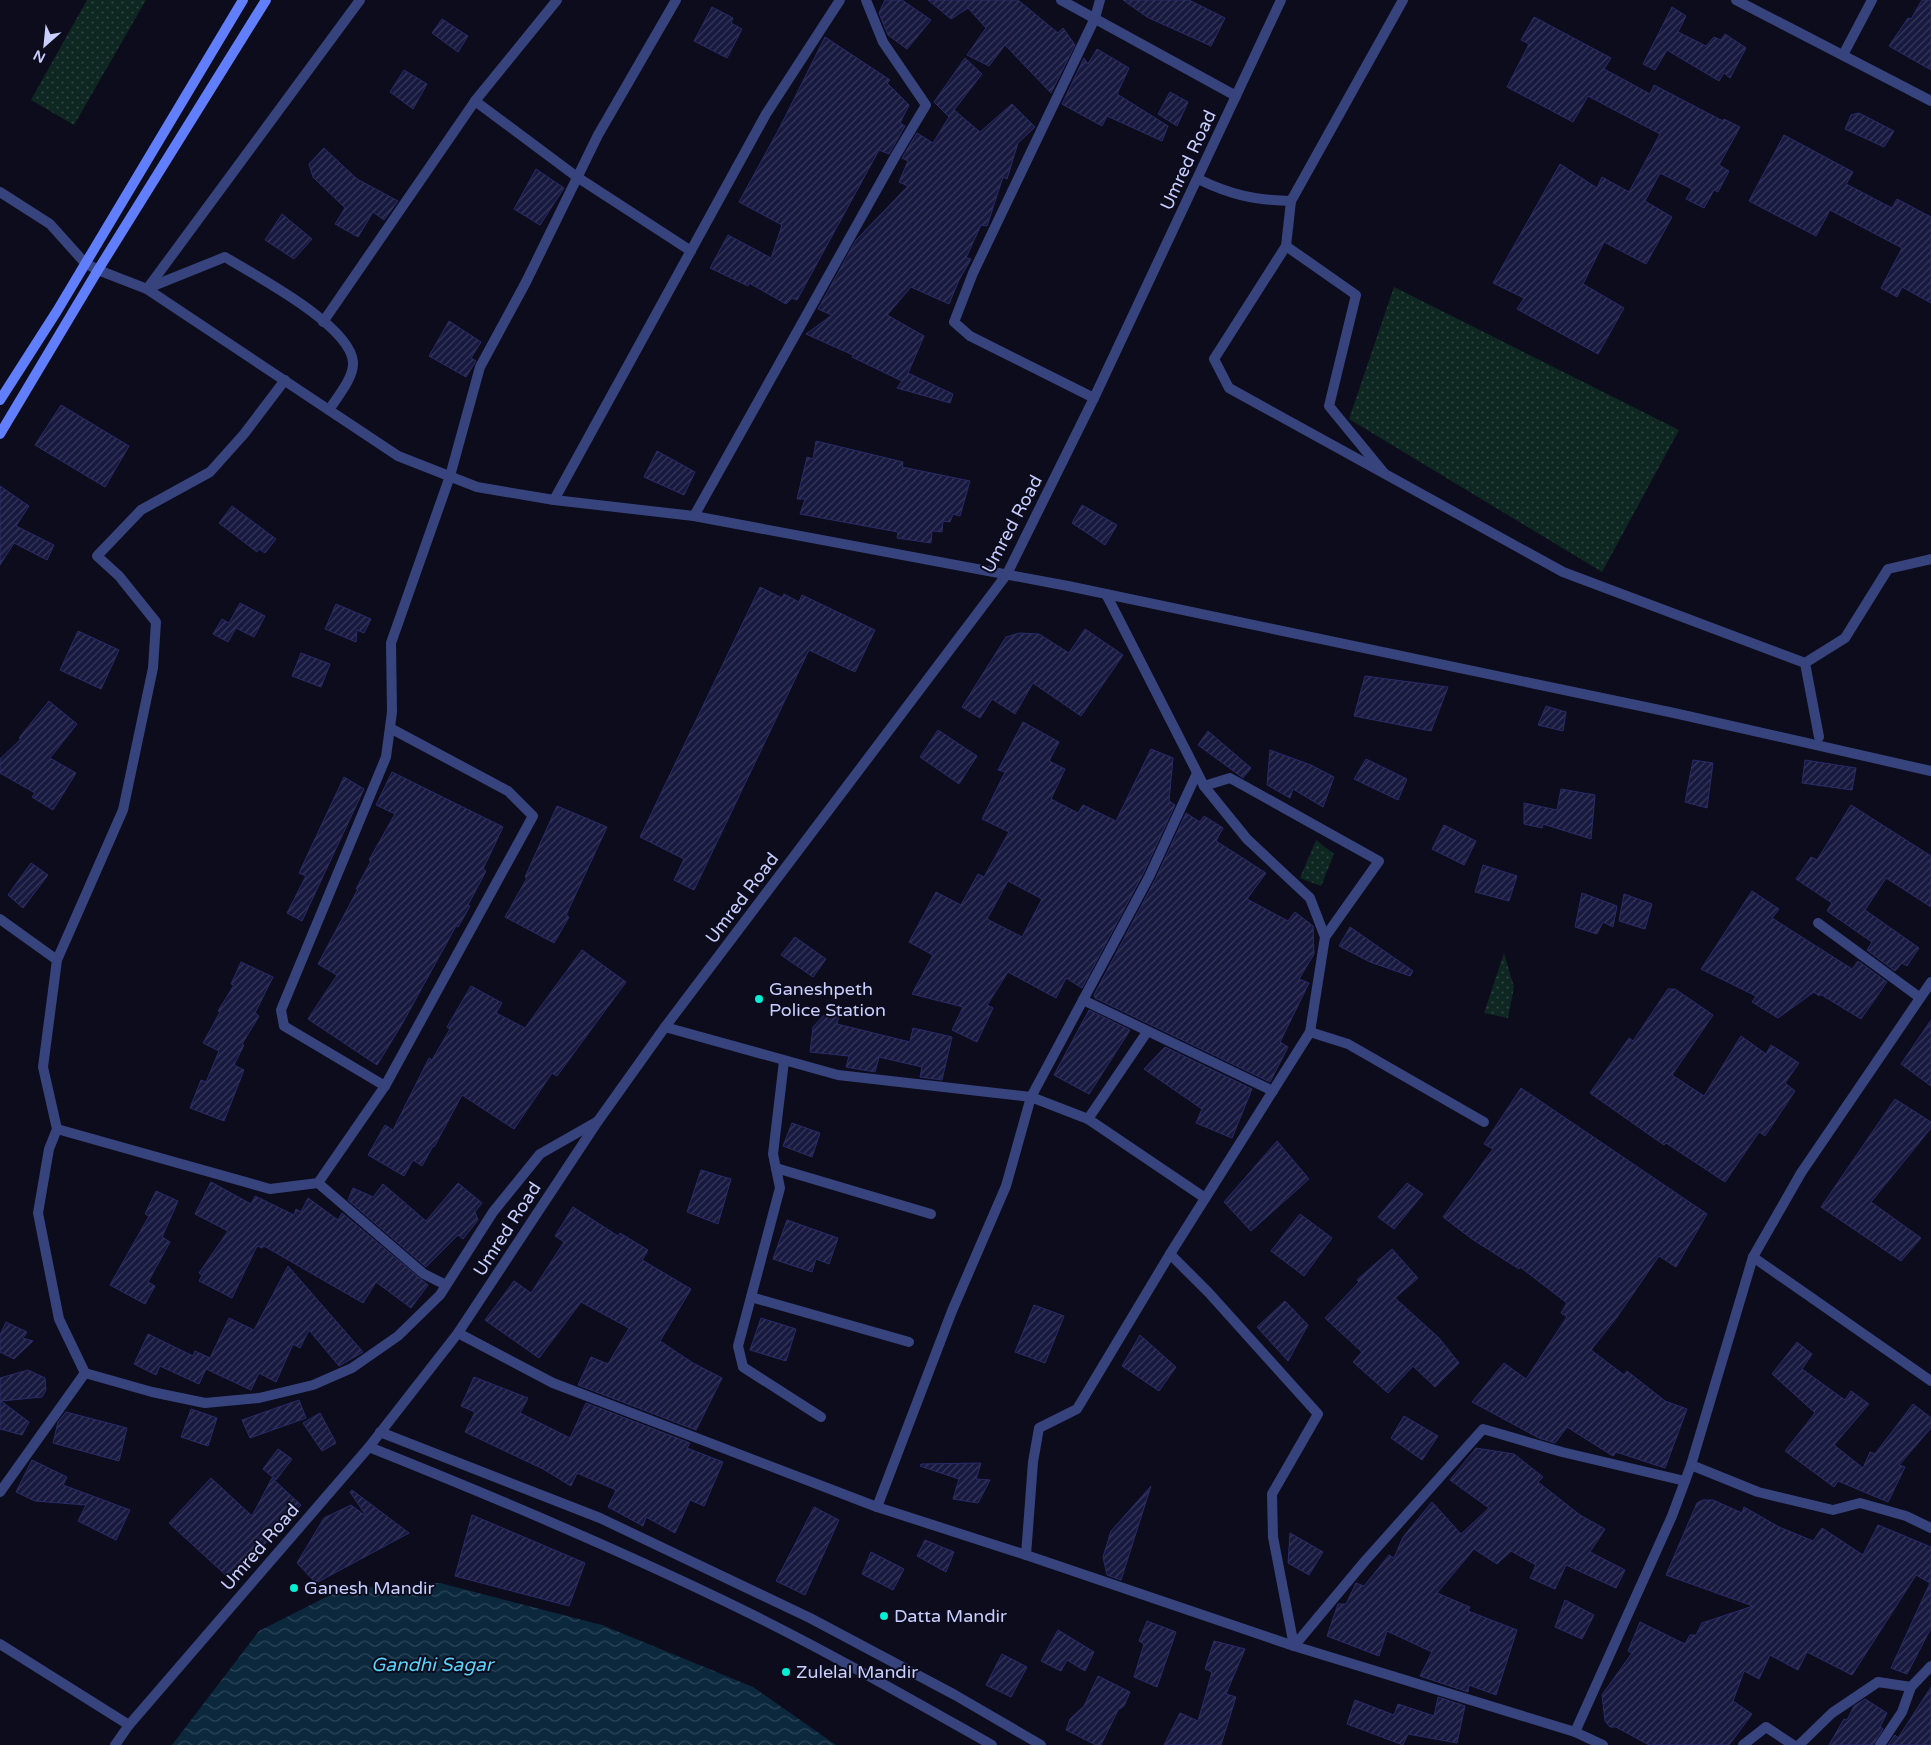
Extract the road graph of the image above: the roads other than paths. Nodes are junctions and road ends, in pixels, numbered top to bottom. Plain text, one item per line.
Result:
1 (243, 0) edge
2 (266, 0) edge
3 (360, 0) edge
4 (557, 0) edge
5 (676, 0) edge
6 (840, 0) edge
7 (866, 0) edge
8 (1062, 0) edge
9 (1100, 0) edge
10 (1281, 0) edge
11 (1403, 0) edge
12 (1736, 0) edge
13 (1872, 0) edge
14 (1095, 18) junction
15 (1843, 55) junction
16 (1236, 96) junction
17 (475, 100) junction
18 (1931, 101) edge
19 (577, 177) junction
20 (1198, 180) junction
21 (0, 192) edge
22 (1291, 201) junction
23 (1286, 246) junction
24 (691, 251) junction
25 (85, 263) junction
26 (98, 270) junction
27 (147, 289) junction
28 (323, 322) junction
29 (285, 380) junction
30 (1094, 398) junction
31 (0, 400) edge
32 (329, 410) junction
33 (0, 434) edge
34 (1384, 473) junction
35 (450, 476) junction
36 (554, 500) junction
37 (694, 516) junction
38 (1931, 559) edge
39 (1007, 574) junction
40 (1106, 594) junction
41 (1805, 663) junction
42 (390, 728) junction
43 (1819, 737) dead end
44 (1931, 771) edge
45 (1197, 773) junction
46 (1204, 786) junction
47 (0, 919) edge
48 (1818, 923) dead end
49 (1324, 937) junction
50 (57, 960) junction
51 (1931, 982) edge
52 (1919, 998) junction
53 (1083, 1000) junction
54 (665, 1027) junction
55 (1147, 1032) junction
56 (1310, 1032) junction
57 (784, 1061) junction
58 (385, 1086) junction
59 (1273, 1091) junction
60 (1031, 1097) junction
61 (1088, 1119) junction
62 (598, 1121) junction
63 (1484, 1122) dead end
64 (57, 1129) junction
65 (776, 1168) junction
66 (318, 1183) junction
67 (1205, 1198) junction
68 (932, 1214) dead end
69 (1170, 1254) junction
70 (1753, 1257) junction
71 (446, 1285) junction
72 (752, 1297) junction
73 (458, 1333) junction
74 (909, 1342) dead end
75 (85, 1373) junction
76 (1931, 1381) edge
77 (821, 1417) dead end
78 (380, 1432) junction
79 (369, 1447) junction
80 (1691, 1465) junction
81 (1685, 1481) junction
82 (0, 1492) edge
83 (877, 1507) junction
84 (1931, 1528) edge
85 (1026, 1554) junction
86 (0, 1644) edge
87 (1294, 1646) junction
88 (1931, 1666) edge
89 (1911, 1687) junction
90 (129, 1725) junction
91 (1575, 1732) junction
92 (115, 1745) edge
93 (992, 1745) edge
94 (1041, 1745) edge
95 (1604, 1745) edge
96 (1743, 1745) edge
97 (1793, 1745) edge
98 (1799, 1745) edge
99 (1880, 1745) edge

1 - 25 main road
2 - 26 main road
3 - 27 street
4 - 17 street
5 - 19 street
6 - 24 street
7 - 37 street
8 - 14 street
9 - 14 street
10 - 16 street, Umred Road
11 - 22 street
12 - 15 street
13 - 15 street
14 - 16 street
14 - 30 street
15 - 18 street
16 - 20 street, Umred Road
17 - 19 street
17 - 28 street
19 - 24 street
19 - 35 street
20 - 22 street
20 - 30 street, Umred Road
21 - 25 street
22 - 23 street
23 - 34 street
23 - 34 street
24 - 36 street
25 - 26 street
25 - 31 main road
26 - 27 street
26 - 33 main road
27 - 28 street
27 - 29 street
28 - 32 street
29 - 32 street
29 - 50 street
30 - 39 street, Umred Road
32 - 35 street
34 - 41 street
35 - 36 street
35 - 42 street
36 - 37 street
37 - 39 street
38 - 41 street
39 - 40 street
39 - 54 street, Umred Road
40 - 44 street
40 - 45 street
41 - 43 street
42 - 58 street
42 - 58 street
45 - 46 street
45 - 53 street
46 - 49 street
46 - 49 street
47 - 50 street
48 - 52 street
49 - 56 street
50 - 64 street
51 - 52 street
52 - 70 street
53 - 55 street
53 - 60 street
54 - 57 street
54 - 62 street, Umred Road
55 - 59 street
55 - 61 street
56 - 59 street
56 - 63 street
57 - 60 street
57 - 65 street
58 - 66 street
59 - 67 street
60 - 61 street
60 - 83 street
61 - 67 street
62 - 71 street
62 - 73 street, Umred Road
64 - 66 street
64 - 75 street
65 - 68 street
65 - 72 street
66 - 71 street
67 - 69 street
69 - 85 street
69 - 87 street
70 - 76 street
70 - 80 street
71 - 75 street
72 - 74 street
72 - 77 street
73 - 78 street, Umred Road
73 - 83 street
75 - 82 street
78 - 79 street, Umred Road
78 - 94 street
79 - 90 street, Umred Road
79 - 93 street
80 - 81 street
80 - 84 street
81 - 87 street
81 - 91 street
83 - 85 street
85 - 87 street
86 - 90 street
87 - 91 street
88 - 89 street
89 - 98 street
89 - 99 street
90 - 92 street, Umred Road
91 - 95 street
96 - 97 street

